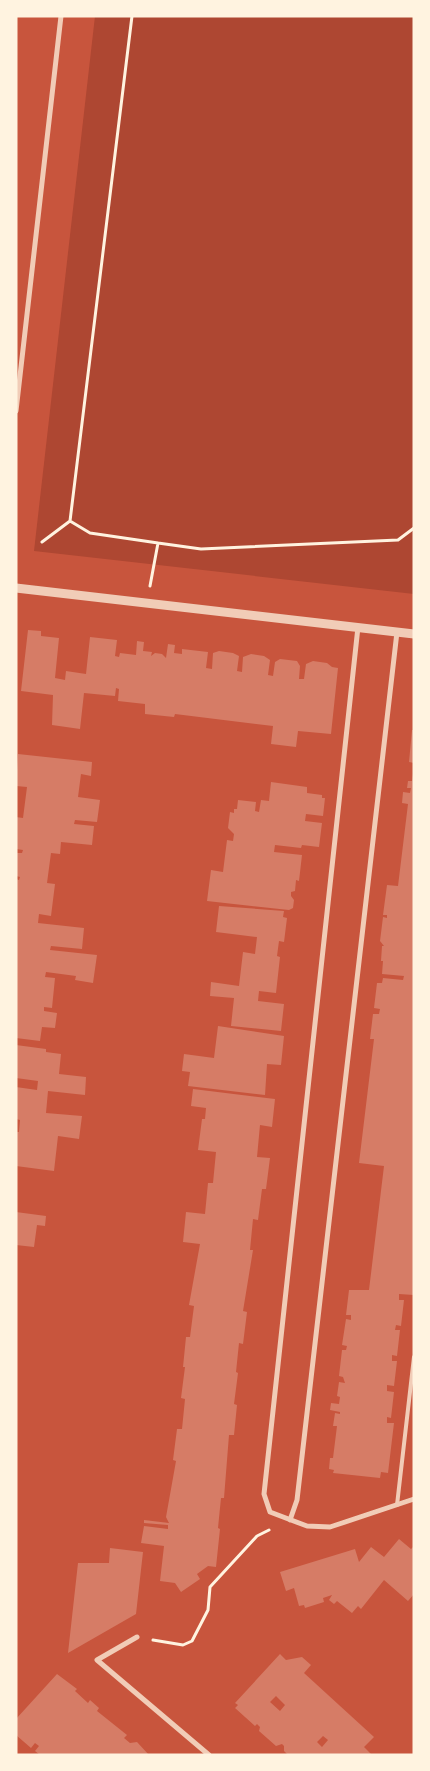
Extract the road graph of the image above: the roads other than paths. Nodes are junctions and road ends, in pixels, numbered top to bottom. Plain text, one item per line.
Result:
1 (61, 16) edge
2 (16, 411) edge
3 (16, 588) edge
4 (358, 628) junction
5 (397, 632) junction
6 (414, 634) edge
7 (414, 1357) edge
8 (414, 1499) edge
9 (397, 1505) junction
10 (290, 1520) junction
11 (137, 1637) road end
12 (209, 1755) edge

1 - 2 street
3 - 4 street
4 - 5 street
4 - 10 street
5 - 6 street
5 - 10 street
7 - 9 lane
8 - 9 street
9 - 10 street
11 - 12 street

